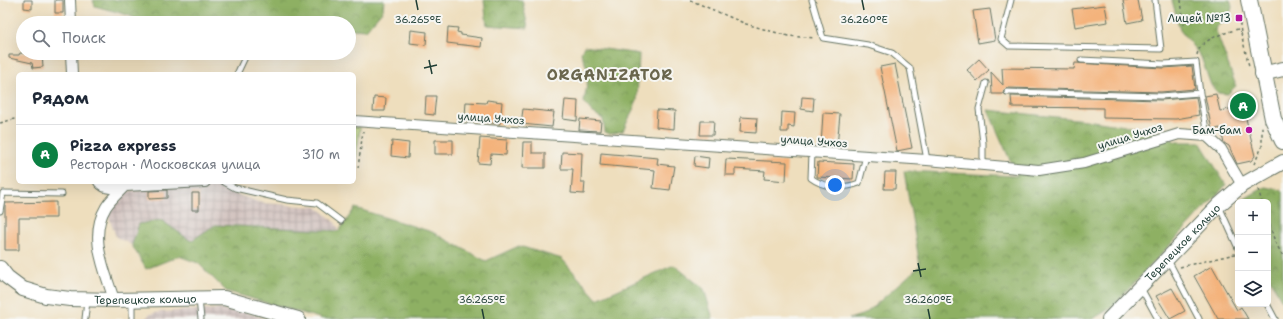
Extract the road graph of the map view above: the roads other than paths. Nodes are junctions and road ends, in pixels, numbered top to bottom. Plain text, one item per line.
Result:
1 (70, 0) edge
2 (812, 0) edge
3 (1011, 0) edge
4 (1155, 0) edge
5 (1249, 0) edge
6 (71, 16) edge
7 (71, 60) edge
8 (244, 60) edge
9 (1081, 60) dead end
10 (1283, 69) edge
11 (72, 72) edge
12 (238, 72) edge
13 (1256, 72) junction
14 (986, 83) dead end
15 (1007, 92) dead end
16 (1200, 93) junction
17 (356, 121) edge
18 (1206, 136) junction
19 (1283, 142) edge
20 (812, 153) junction
21 (866, 156) junction
22 (927, 160) junction
23 (1283, 162) edge
24 (983, 166) junction
25 (1239, 180) junction
26 (100, 184) edge
27 (137, 184) edge
28 (228, 184) edge
29 (125, 186) junction
30 (62, 194) dead end
31 (1219, 205) junction
32 (0, 211) edge
33 (341, 221) dead end
34 (1235, 241) edge
35 (1170, 264) junction
36 (0, 268) edge
37 (1140, 287) junction
38 (199, 298) junction
39 (88, 300) junction
40 (114, 300) junction
41 (132, 300) junction
42 (1269, 307) edge
43 (85, 319) edge
44 (132, 319) edge
45 (201, 319) edge
46 (298, 319) edge
47 (1108, 319) edge
48 (1158, 319) edge
49 (1199, 319) edge
50 (1275, 319) edge

1 - 6 street
2 - 22 lane
3 - 4 lane
5 - 13 main road
7 - 11 street
8 - 12 lane
9 - 16 lane
10 - 13 street
13 - 19 main road
14 - 24 lane
15 - 16 lane
16 - 18 lane
17 - 20 street, улица Учхоз
18 - 24 street, улица Учхоз
18 - 25 street
20 - 21 street, улица Учхоз
20 - 21 lane
21 - 22 street, улица Учхоз
22 - 24 street, улица Учхоз
23 - 25 street, Терепецкое кольцо
25 - 31 street, Терепецкое кольцо
26 - 29 street
27 - 29 street
28 - 33 lane
29 - 40 street
30 - 32 lane
31 - 34 lane
31 - 35 street, Терепецкое кольцо
35 - 37 street, Терепецкое кольцо
35 - 49 lane
36 - 39 street, Терепецкое кольцо
37 - 47 street, Терепецкое кольцо
37 - 48 lane
38 - 41 street, Терепецкое кольцо
38 - 45 lane
38 - 46 street, Терепецкое кольцо
39 - 40 street, Терепецкое кольцо
39 - 43 lane
40 - 41 street, Терепецкое кольцо
41 - 44 lane
42 - 50 lane

